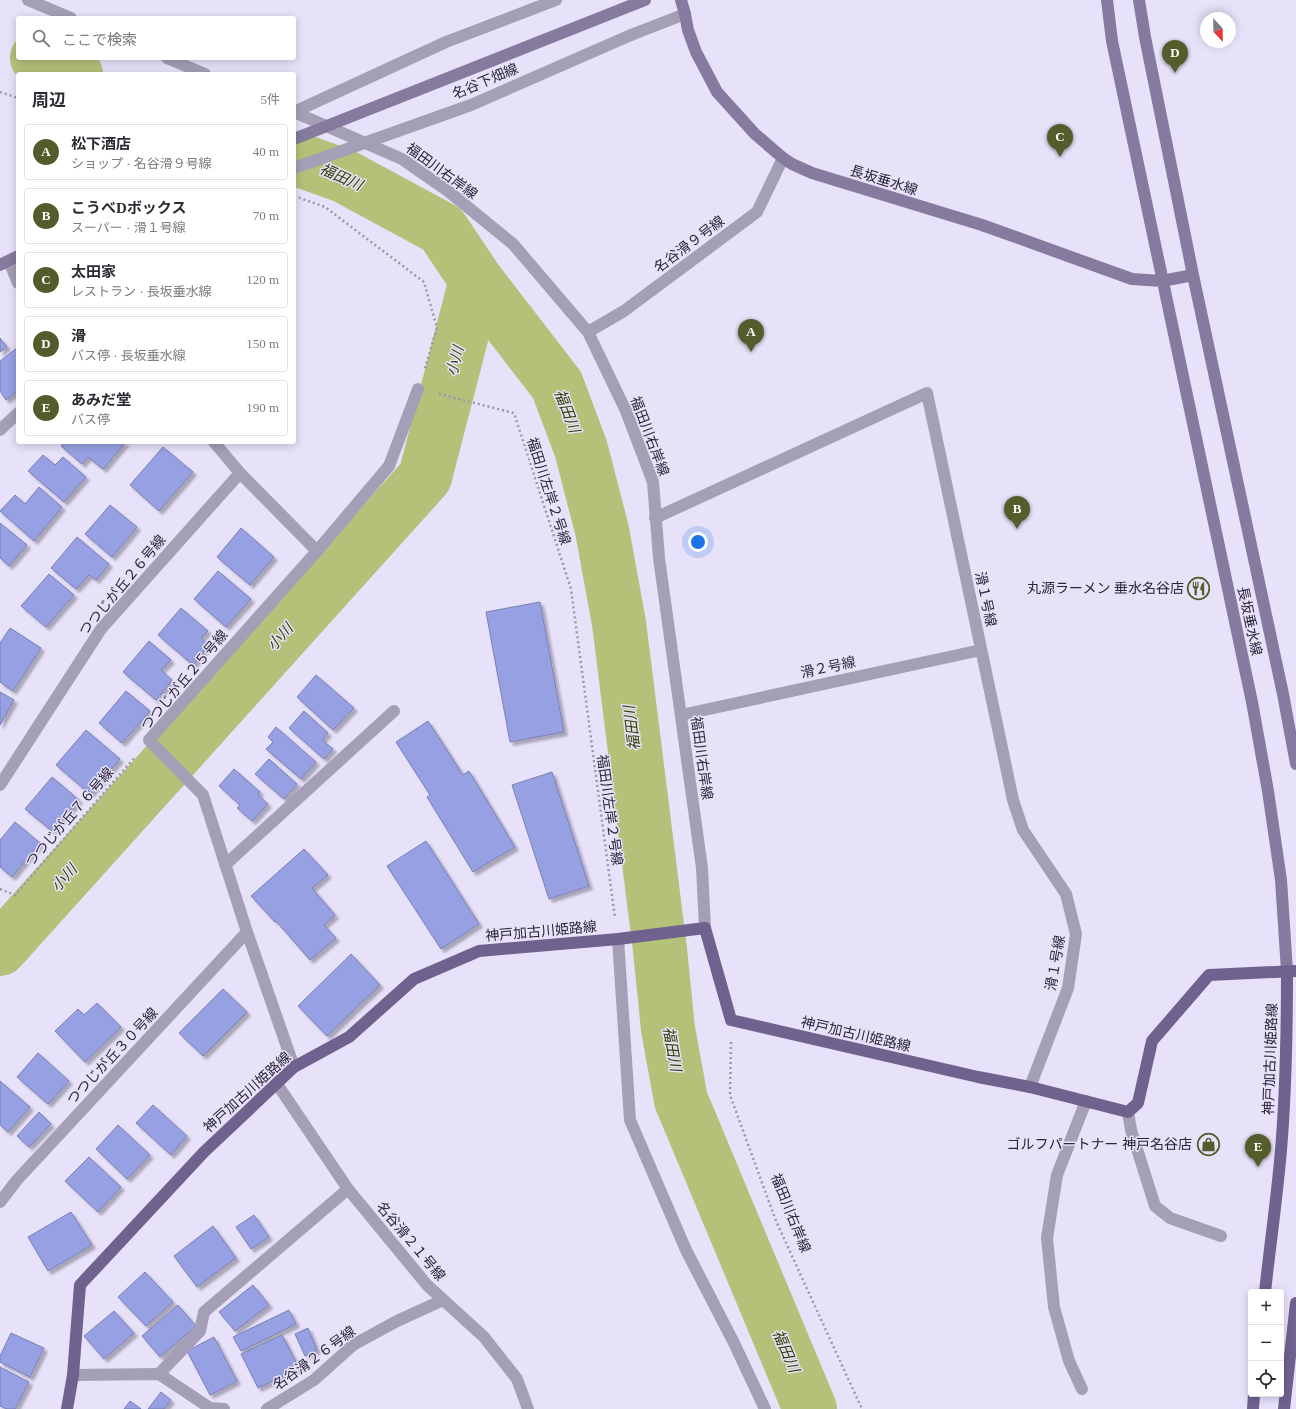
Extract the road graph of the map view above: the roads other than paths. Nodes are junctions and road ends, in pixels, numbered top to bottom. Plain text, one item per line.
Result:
1 (28, 0) edge
2 (556, 0) edge
3 (645, 0) edge
4 (681, 0) edge
5 (1107, 0) edge
6 (1139, 0) edge
7 (685, 14) junction
8 (66, 16) edge
9 (171, 60) edge
10 (200, 72) edge
11 (296, 111) edge
12 (296, 113) edge
13 (296, 138) edge
14 (783, 158) junction
15 (296, 167) edge
16 (9, 261) edge
17 (1193, 275) junction
18 (16, 278) edge
19 (1162, 281) junction
20 (588, 332) junction
21 (418, 389) road end
22 (16, 415) edge
23 (0, 430) edge
24 (216, 444) edge
25 (240, 474) junction
26 (656, 518) junction
27 (317, 551) junction
28 (981, 650) junction
29 (394, 711) dead end
30 (680, 715) junction
31 (1296, 764) edge
32 (0, 785) edge
33 (225, 865) junction
34 (705, 928) junction
35 (247, 932) junction
36 (618, 940) junction
37 (1291, 971) edge
38 (294, 1067) junction
39 (276, 1084) junction
40 (1030, 1087) junction
41 (1086, 1101) junction
42 (1128, 1112) junction
43 (348, 1189) junction
44 (0, 1202) edge
45 (1221, 1236) dead end
46 (1265, 1289) edge
47 (443, 1300) junction
48 (1296, 1303) edge
49 (159, 1374) junction
50 (74, 1375) junction
51 (1082, 1389) dead end
52 (1254, 1397) edge
53 (67, 1409) edge
54 (224, 1409) edge
55 (267, 1409) edge
56 (528, 1409) edge
57 (765, 1409) edge
58 (1253, 1409) edge
59 (1284, 1409) edge

1 - 8 street
2 - 11 street, bridge
3 - 13 main road, 名谷下畑線, bridge
4 - 7 main road, 長坂垂水線
5 - 19 main road, 長坂垂水線
6 - 17 main road, 長坂垂水線
7 - 14 main road, 長坂垂水線
7 - 15 street, 名谷下畑線, bridge
9 - 10 street
12 - 20 street, 福田川右岸線
14 - 19 main road, 長坂垂水線
14 - 20 street, 名谷滑９号線
16 - 18 street
17 - 19 main road, 長坂垂水線
17 - 31 main road, 長坂垂水線
19 - 37 main road, 長坂垂水線
20 - 26 street, 福田川右岸線
21 - 27 street, つつじが丘２５号線
22 - 23 street
24 - 25 street
25 - 27 street
25 - 32 street, つつじが丘２６号線
26 - 28 street, 滑１号線
26 - 30 street, 福田川右岸線
27 - 33 street, つつじが丘２５号線
28 - 30 street, 滑２号線
28 - 40 street, 滑１号線
29 - 33 street
30 - 34 street, 福田川右岸線
33 - 35 street, つつじが丘２５号線
34 - 36 main road, 神戸加古川姫路線
34 - 40 main road, 神戸加古川姫路線
35 - 38 street, つつじが丘２５号線
35 - 44 street, つつじが丘３０号線
36 - 38 main road, 神戸加古川姫路線
36 - 57 street
37 - 42 main road
37 - 46 main road, 神戸加古川姫路線
38 - 39 main road, 神戸加古川姫路線
39 - 43 street, 名谷滑２１号線
39 - 50 main road, 神戸加古川姫路線
40 - 41 main road, 神戸加古川姫路線
41 - 42 main road, 神戸加古川姫路線
41 - 51 street
42 - 45 street
43 - 47 street, 名谷滑２１号線
43 - 49 street
47 - 55 street, 名谷滑２６号線
47 - 56 street, 名谷滑２１号線
48 - 59 main road
49 - 50 street
49 - 54 street
50 - 53 main road, 神戸加古川姫路線
52 - 58 main road

